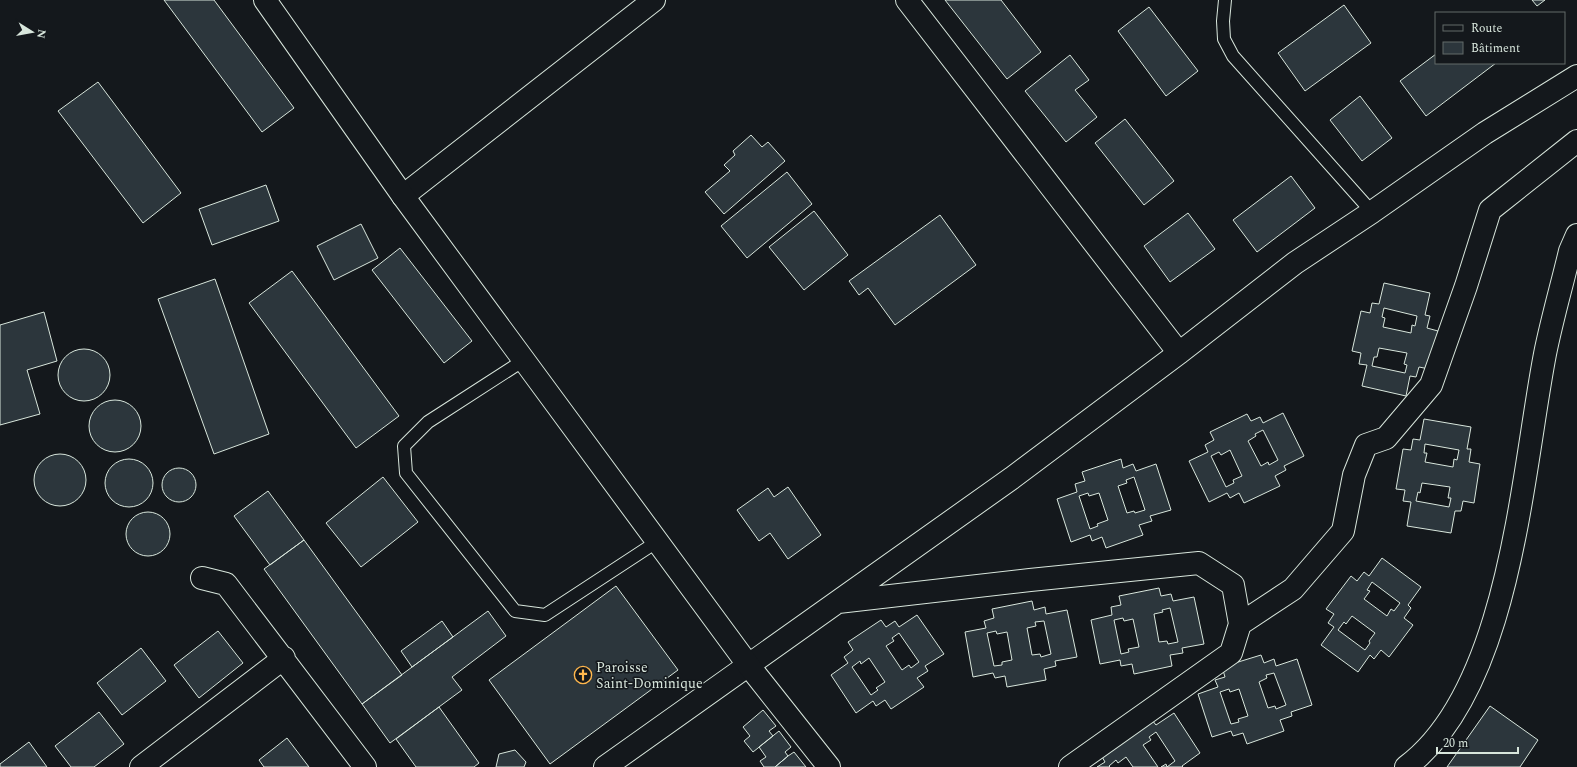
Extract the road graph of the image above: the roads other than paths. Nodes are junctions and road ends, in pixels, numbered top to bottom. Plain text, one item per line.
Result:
1 (265, 0) edge
2 (654, 0) edge
3 (907, 0) edge
4 (1225, 0) edge
5 (1577, 76) edge
6 (1577, 141) edge
7 (403, 196) junction
8 (1372, 212) junction
9 (1577, 235) edge
10 (1179, 352) junction
11 (524, 360) junction
12 (658, 542) junction
13 (202, 578) dead end
14 (837, 602) junction
15 (1240, 624) junction
16 (284, 658) junction
17 (749, 666) junction
18 (141, 767) edge
19 (365, 767) edge
20 (604, 767) edge
21 (829, 767) edge
22 (1070, 767) edge
23 (1406, 767) edge

1 - 7 street
2 - 7 street
3 - 10 street
4 - 8 lane
5 - 8 street
6 - 15 street
7 - 11 street
8 - 10 street
9 - 23 street
10 - 14 street
11 - 12 street
11 - 12 lane
12 - 17 street
13 - 16 street
14 - 15 street
14 - 17 street
15 - 22 street
16 - 18 street
16 - 19 street
17 - 20 street
17 - 21 street

